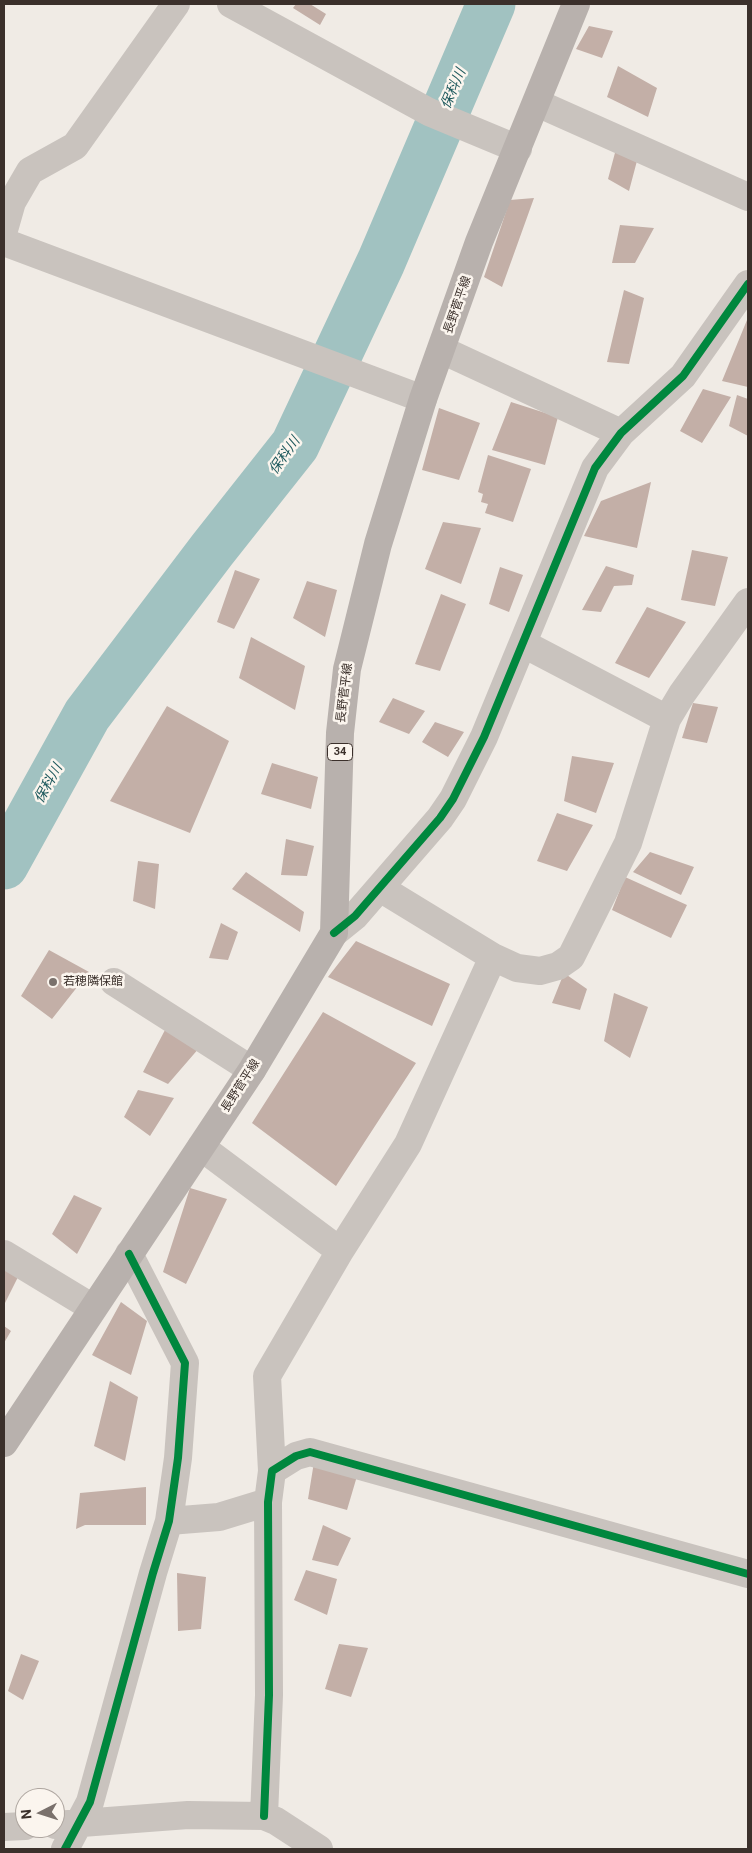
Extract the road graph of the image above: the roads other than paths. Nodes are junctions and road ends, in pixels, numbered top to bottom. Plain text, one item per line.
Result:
1 (176, 4) edge
2 (230, 4) edge
3 (576, 4) edge
4 (537, 103) junction
5 (511, 146) junction
6 (748, 197) edge
7 (4, 230) edge
8 (4, 242) edge
9 (748, 284) edge
10 (442, 350) junction
11 (423, 400) junction
12 (622, 433) junction
13 (748, 602) edge
14 (524, 644) junction
15 (667, 720) junction
16 (380, 888) junction
17 (334, 933) junction
18 (493, 957) junction
19 (114, 982) dead end
20 (252, 1070) junction
21 (201, 1147) junction
22 (340, 1251) junction
23 (4, 1254) edge
24 (129, 1254) junction
25 (93, 1308) junction
26 (4, 1443) edge
27 (272, 1472) junction
28 (268, 1502) junction
29 (169, 1521) junction
30 (748, 1574) edge
31 (264, 1816) junction
32 (67, 1824) edge
33 (65, 1849) edge
34 (319, 1849) edge

1 - 7 street
2 - 5 street
3 - 4 main road, 長野菅平線 / 34
4 - 5 main road, 長野菅平線 / 34
4 - 6 street
5 - 10 main road, 長野菅平線 / 34
8 - 11 street
9 - 12 street
10 - 11 main road, 長野菅平線 / 34
10 - 12 street
11 - 17 main road, 長野菅平線 / 34
12 - 14 street
13 - 15 street
14 - 15 street
14 - 16 street
15 - 18 street
16 - 17 street
16 - 18 street
17 - 20 main road, 長野菅平線 / 34
18 - 22 street
19 - 20 street
20 - 21 main road, 長野菅平線 / 34
21 - 22 street
21 - 24 main road, 長野菅平線 / 34
22 - 27 street
23 - 25 street
24 - 25 main road, 長野菅平線 / 34
24 - 29 street
25 - 26 main road, 長野菅平線 / 34
27 - 28 street
27 - 30 street
28 - 29 street
28 - 31 street
29 - 32 street
31 - 32 street
31 - 34 street
32 - 33 street

